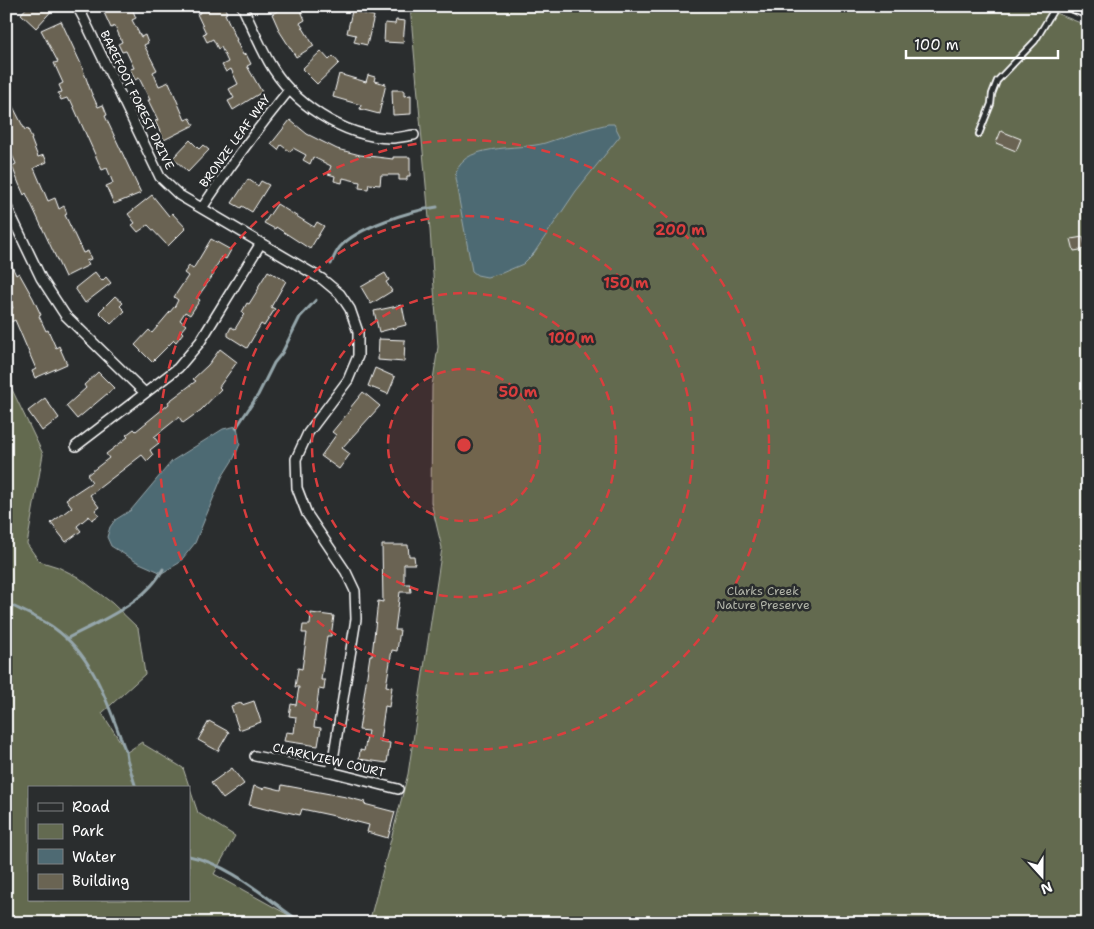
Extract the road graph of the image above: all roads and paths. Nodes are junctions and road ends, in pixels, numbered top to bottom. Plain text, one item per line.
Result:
1 (77, 6) edge
2 (242, 6) edge
3 (1056, 6) edge
4 (1074, 6) edge
5 (1088, 12) edge
6 (289, 90) junction
7 (979, 134) dead end
8 (414, 136) dead end
9 (6, 205) edge
10 (202, 208) junction
11 (261, 243) junction
12 (145, 393) junction
13 (76, 446) dead end
14 (255, 756) dead end
15 (331, 772) junction
16 (398, 789) dead end

1 - 10 street, BAREFOOT FOREST DRIVE
2 - 6 street
3 - 7 lane
4 - 5 main road
6 - 8 street
6 - 10 street, BRONZE LEAF WAY
9 - 12 street
10 - 11 street, BAREFOOT FOREST DRIVE
11 - 12 street
11 - 15 street
12 - 13 street
14 - 15 street, CLARKVIEW COURT
15 - 16 street, CLARKVIEW COURT

